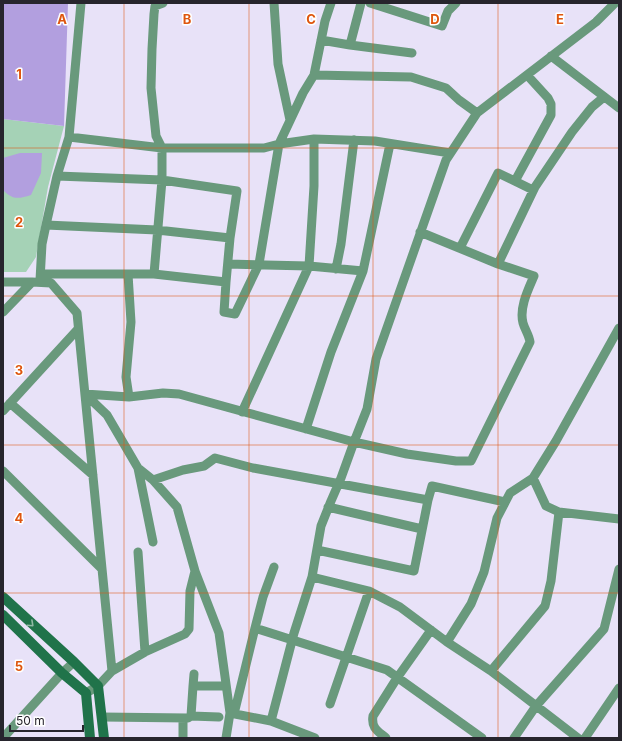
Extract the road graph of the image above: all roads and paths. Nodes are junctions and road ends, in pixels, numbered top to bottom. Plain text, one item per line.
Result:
1 (81, 3) edge
2 (163, 3) edge
3 (274, 3) edge
4 (330, 3) edge
5 (361, 3) edge
6 (370, 3) edge
7 (456, 3) edge
8 (615, 3) edge
9 (321, 40) junction
10 (350, 45) junction
11 (412, 53) dead end
12 (551, 56) junction
13 (314, 75) junction
14 (526, 75) junction
15 (604, 97) junction
16 (619, 108) edge
17 (477, 113) junction
18 (290, 120) junction
19 (69, 137) junction
20 (314, 138) junction
21 (354, 140) junction
22 (279, 144) junction
23 (390, 144) junction
24 (162, 148) junction
25 (450, 153) junction
26 (57, 176) junction
27 (162, 180) junction
28 (515, 181) junction
29 (534, 190) junction
30 (46, 225) junction
31 (157, 230) junction
32 (420, 232) junction
33 (230, 238) junction
34 (460, 248) junction
35 (228, 264) junction
36 (259, 264) junction
37 (498, 264) junction
38 (309, 266) junction
39 (336, 269) junction
40 (363, 271) junction
41 (128, 274) junction
42 (154, 274) junction
43 (37, 280) junction
44 (3, 282) edge
45 (226, 282) junction
46 (3, 312) edge
47 (619, 328) edge
48 (78, 329) junction
49 (85, 394) junction
50 (129, 397) junction
51 (10, 403) junction
52 (3, 411) edge
53 (242, 412) junction
54 (306, 429) junction
55 (354, 442) junction
56 (138, 468) junction
57 (3, 470) edge
58 (93, 476) junction
59 (534, 478) junction
60 (153, 480) junction
61 (338, 484) junction
62 (428, 500) junction
63 (505, 502) junction
64 (328, 507) junction
65 (559, 512) junction
66 (619, 519) edge
67 (422, 529) junction
68 (153, 542) dead end
69 (318, 550) junction
70 (138, 552) dead end
71 (274, 567) dead end
72 (102, 568) junction
73 (619, 569) edge
74 (195, 571) junction
75 (312, 577) junction
76 (369, 591) junction
77 (3, 597) edge
78 (3, 615) edge
79 (256, 628) junction
80 (431, 630) junction
81 (293, 639) junction
82 (447, 642) junction
83 (145, 652) junction
84 (347, 657) junction
85 (74, 662) junction
86 (112, 671) junction
87 (491, 671) junction
88 (62, 673) junction
89 (194, 674) dead end
90 (397, 678) junction
91 (98, 686) junction
92 (193, 686) junction
93 (226, 686) junction
94 (619, 688) edge
95 (86, 693) junction
96 (330, 704) dead end
97 (536, 706) junction
98 (232, 713) junction
99 (102, 717) junction
100 (187, 717) junction
101 (219, 717) dead end
102 (271, 721) junction
103 (3, 738) edge
104 (90, 738) edge
105 (104, 738) edge
106 (183, 738) edge
107 (226, 738) edge
108 (315, 738) edge
109 (386, 738) edge
110 (482, 738) edge
111 (514, 738) edge
112 (578, 738) edge
113 (585, 738) edge

1 - 19 street
2 - 24 street
3 - 18 street
4 - 9 street
5 - 10 street
6 - 7 street
8 - 12 street
9 - 10 street
9 - 13 street
10 - 11 street
12 - 14 street
12 - 15 street
13 - 17 street
13 - 18 street
14 - 17 street
14 - 28 street
15 - 16 street
15 - 29 street
17 - 25 street
18 - 22 street
19 - 24 street
19 - 26 street
20 - 21 street
20 - 22 street
20 - 38 street
21 - 23 street
21 - 39 street
22 - 24 street
22 - 36 street
23 - 25 street
23 - 40 street
24 - 27 street
25 - 32 street
26 - 27 street
26 - 30 street
27 - 31 street
27 - 33 street
28 - 29 street
28 - 34 street
29 - 37 street
30 - 31 street
30 - 43 street
31 - 33 street
31 - 42 street
32 - 34 street
32 - 55 street
33 - 35 street
34 - 37 street
35 - 36 street
35 - 45 street
36 - 38 street
36 - 45 street
37 - 55 street
38 - 39 street
38 - 53 street
39 - 40 street
40 - 54 street
41 - 42 street
41 - 43 street
41 - 50 street
42 - 45 street
43 - 44 street
43 - 46 street
43 - 48 street
47 - 59 street
48 - 49 street
48 - 51 street
49 - 50 street
49 - 56 street
49 - 58 street
50 - 53 street
51 - 52 street
51 - 58 street
53 - 54 street
54 - 55 street
55 - 61 street
56 - 60 street
56 - 68 street
57 - 72 street
58 - 72 street
59 - 63 street
59 - 65 street
60 - 61 street
60 - 74 street
61 - 62 street
61 - 64 street
62 - 63 street
62 - 67 street
63 - 82 street
64 - 67 street
64 - 69 street
65 - 66 street
65 - 87 street
67 - 69 street
69 - 75 street
70 - 83 street
71 - 79 street
72 - 86 street
73 - 97 street
74 - 83 street
74 - 93 street
75 - 76 street
75 - 81 street
76 - 80 street
76 - 84 street
77 -> 85 main road
78 - 88 main road
79 - 81 street
79 - 98 street
80 - 82 street
80 - 90 street
81 - 84 street
81 - 102 street
82 - 87 street
83 - 86 street
84 - 90 street
84 - 96 street
85 - 88 street
85 - 91 main road
86 - 91 street
87 - 97 street
88 - 95 main road
88 - 103 street
89 - 92 street
90 - 109 street
90 - 110 street
91 - 95 street
91 - 99 main road
92 - 93 street
92 - 100 street
93 - 98 street
94 - 113 street
95 - 104 main road
97 - 111 street
97 - 112 street
98 - 102 street
98 - 107 street
99 - 100 street
99 - 105 main road
100 - 101 street
100 - 106 street
102 - 108 street

